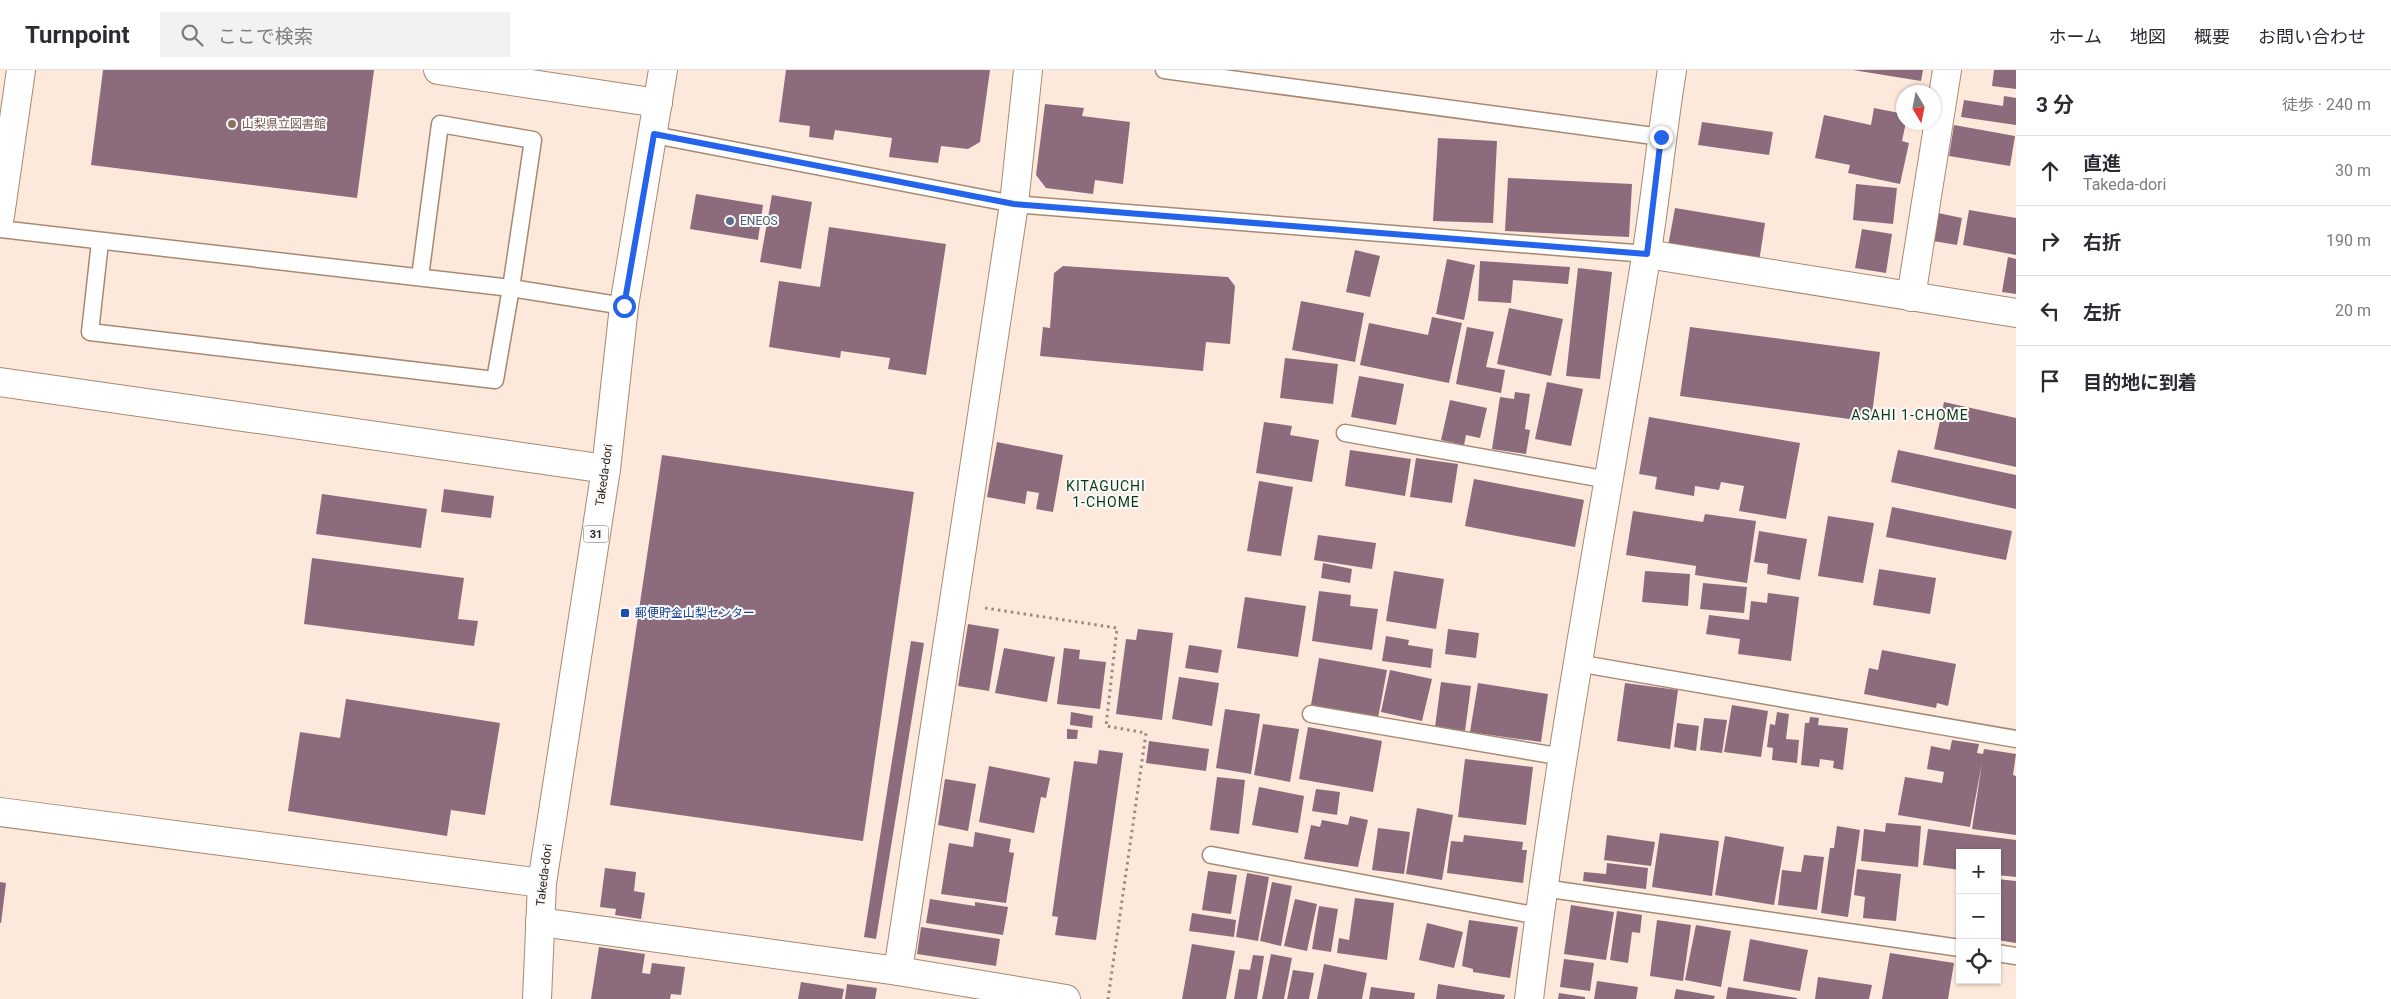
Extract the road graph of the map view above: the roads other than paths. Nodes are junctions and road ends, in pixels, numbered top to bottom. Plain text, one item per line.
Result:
1 (21, 70) edge
2 (438, 70) edge
3 (663, 70) edge
4 (1028, 70) edge
5 (1164, 70) edge
6 (1672, 70) edge
7 (1947, 70) edge
8 (658, 103) junction
9 (8, 105) edge
10 (654, 134) junction
11 (1661, 137) junction
12 (1014, 204) junction
13 (0, 216) edge
14 (0, 229) edge
15 (100, 242) junction
16 (1647, 254) junction
17 (420, 277) junction
18 (511, 288) junction
19 (1911, 297) junction
20 (624, 306) junction
21 (2016, 313) edge
22 (0, 382) edge
23 (1345, 433) dead end
24 (606, 469) junction
25 (1608, 480) junction
26 (1577, 663) junction
27 (1311, 714) dead end
28 (2016, 739) edge
29 (1563, 757) junction
30 (0, 812) edge
31 (1211, 855) dead end
32 (542, 883) junction
33 (1543, 888) junction
34 (1539, 916) junction
35 (540, 922) junction
36 (1956, 947) edge
37 (2001, 954) edge
38 (2016, 956) edge
39 (898, 971) junction
40 (537, 999) edge
41 (1066, 999) edge
42 (1529, 999) edge

1 - 9 street
2 - 8 street
3 - 8 street, Takeda-dori / 31
4 - 12 street
5 - 11 lane
6 - 11 street
7 - 19 street
8 - 10 street, Takeda-dori / 31
9 - 13 street
10 - 12 lane
10 - 20 street, Takeda-dori / 31
11 - 16 street
12 - 16 lane
12 - 39 street
14 - 15 lane
15 - 17 lane
15 - 18 lane
16 - 19 street
16 - 25 street
17 - 18 lane
17 - 18 lane
18 - 20 lane
19 - 21 street
20 - 24 street, Takeda-dori / 31
22 - 24 street
23 - 25 lane
24 - 32 street, Takeda-dori / 31
25 - 26 street
26 - 28 lane
26 - 29 street
27 - 29 lane
29 - 33 street
30 - 32 street
31 - 34 lane
32 - 35 street, Takeda-dori / 31
33 - 34 street
33 - 36 lane
34 - 42 street
35 - 39 street
35 - 40 street, Takeda-dori / 31
37 - 38 lane
39 - 41 street

